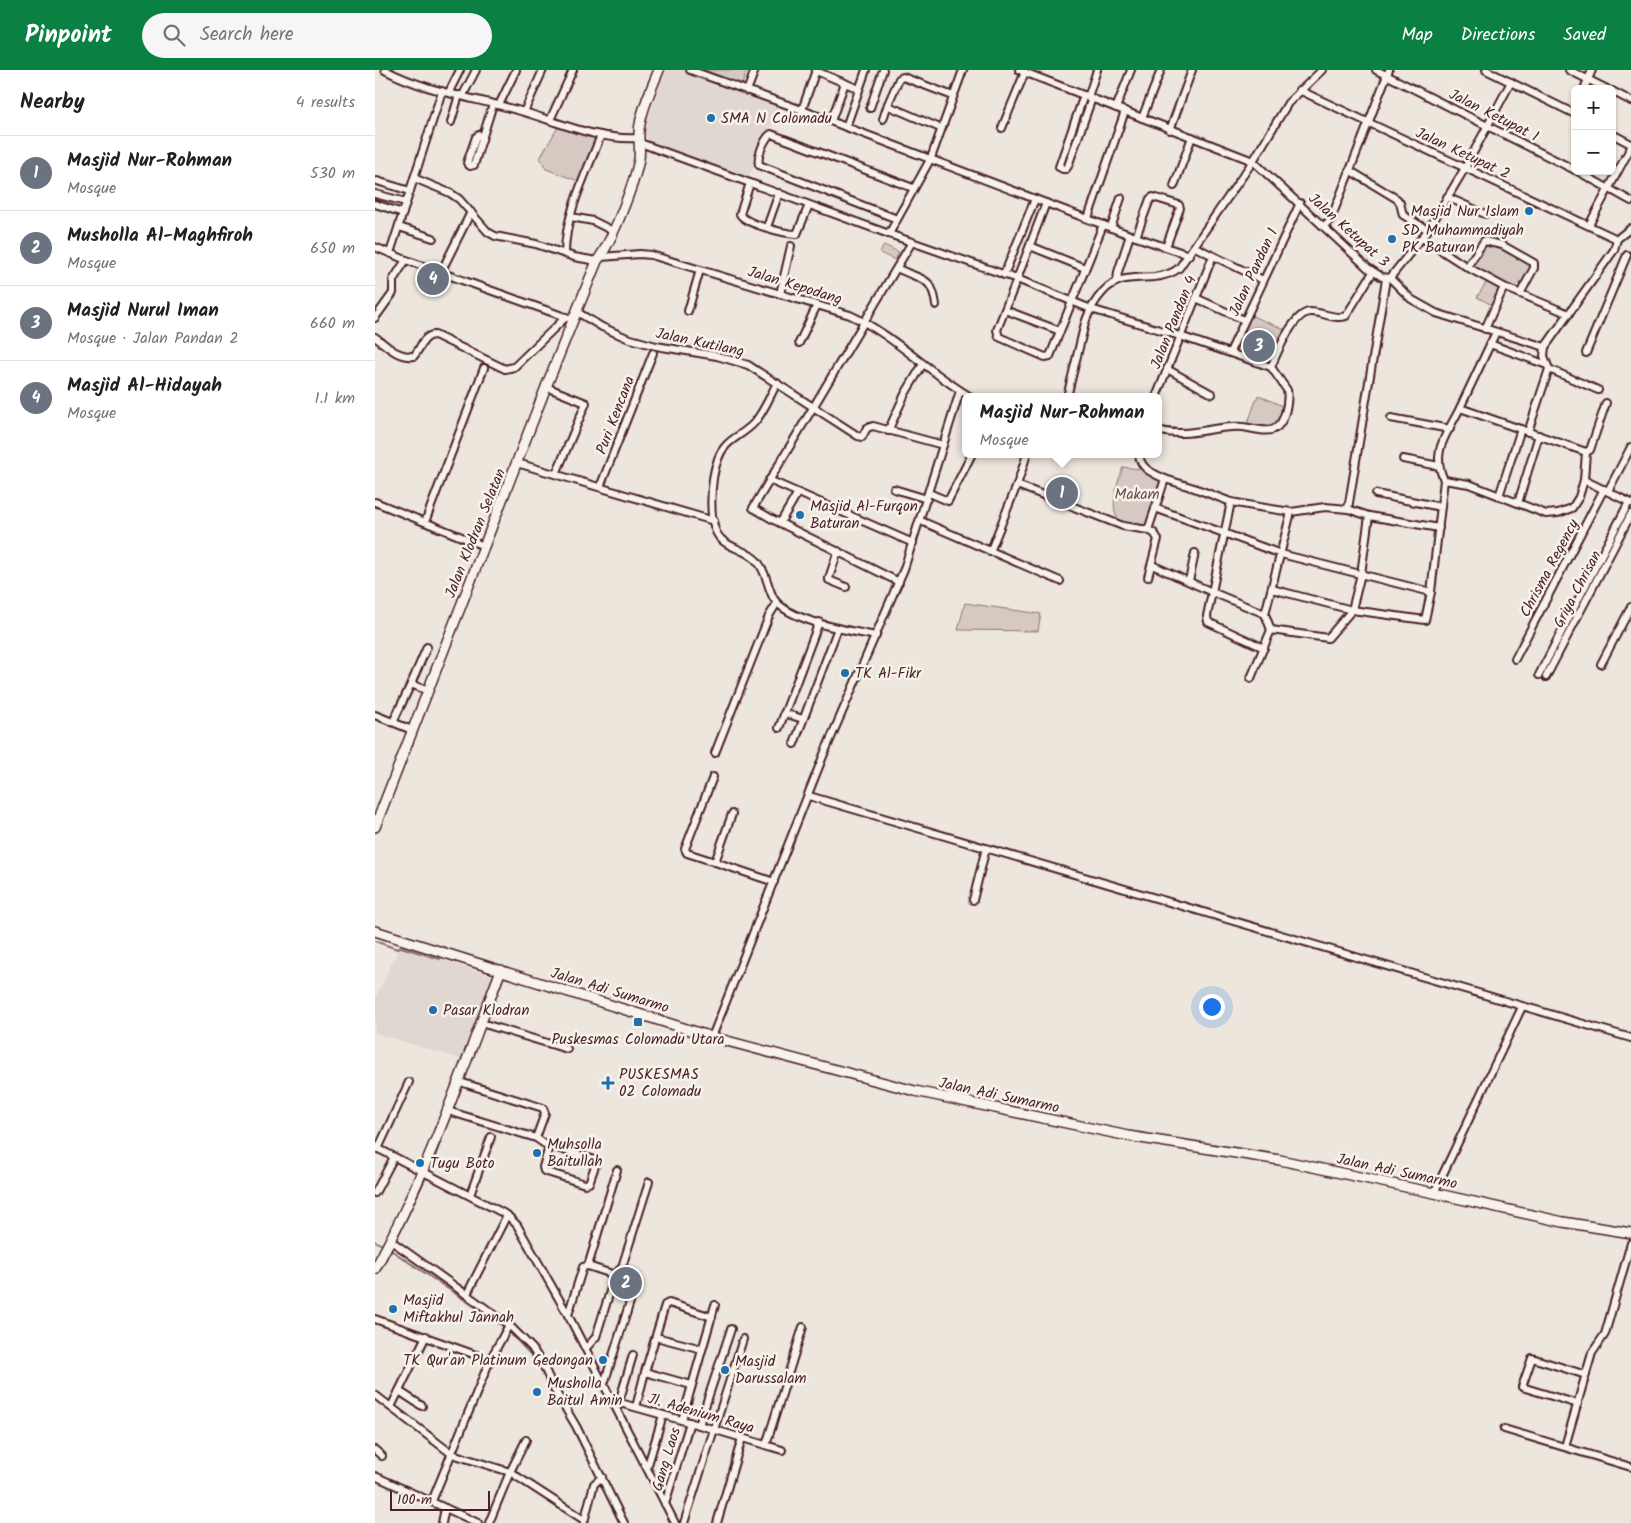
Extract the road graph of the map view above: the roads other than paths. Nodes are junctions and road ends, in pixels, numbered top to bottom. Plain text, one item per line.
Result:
1 (385, 70) edge
2 (460, 70) edge
3 (476, 70) edge
4 (516, 70) edge
5 (543, 70) edge
6 (573, 70) edge
7 (659, 70) edge
8 (690, 70) edge
9 (755, 70) edge
10 (866, 70) edge
11 (883, 70) edge
12 (963, 70) edge
13 (1097, 70) edge
14 (1131, 70) edge
15 (1161, 70) edge
16 (1192, 70) edge
17 (1321, 70) edge
18 (1376, 70) edge
19 (1486, 70) edge
20 (1569, 70) edge
21 (1592, 70) edge
22 (816, 71) edge
23 (1024, 71) edge
24 (1387, 73) edge
25 (1588, 80) junction
26 (1511, 82) junction
27 (845, 83) junction
28 (1586, 85) edge
29 (1599, 85) edge
30 (859, 89) junction
31 (1299, 90) junction
32 (441, 91) junction
33 (747, 91) junction
34 (449, 92) junction
35 (1616, 93) edge
36 (461, 95) junction
37 (953, 96) junction
38 (1088, 97) junction
39 (1631, 100) edge
40 (496, 104) junction
41 (888, 104) junction
42 (870, 108) dead end
43 (1116, 108) junction
44 (802, 110) junction
45 (1571, 110) edge
46 (1125, 111) junction
47 (524, 112) junction
48 (1142, 118) junction
49 (883, 119) dead end
50 (550, 120) junction
51 (831, 121) junction
52 (451, 122) dead end
53 (1368, 122) junction
54 (1488, 126) junction
55 (846, 127) junction
56 (941, 128) junction
57 (1002, 128) dead end
58 (1170, 130) junction
59 (601, 135) junction
60 (1192, 137) junction
61 (1616, 137) edge
62 (482, 138) dead end
63 (640, 141) junction
64 (1067, 141) junction
65 (1076, 144) junction
66 (1631, 146) edge
67 (931, 158) junction
68 (1253, 161) junction
69 (1465, 168) junction
70 (1571, 168) edge
71 (1349, 170) junction
72 (1584, 175) edge
73 (414, 178) junction
74 (377, 181) dead end
75 (750, 183) junction
76 (1174, 186) dead end
77 (1609, 187) junction
78 (913, 188) junction
79 (410, 191) junction
80 (779, 193) junction
81 (375, 194) edge
82 (1447, 197) junction
83 (1121, 198) dead end
84 (1035, 199) junction
85 (1631, 201) edge
86 (407, 202) junction
87 (1046, 203) junction
88 (1300, 203) junction
89 (375, 204) edge
90 (809, 205) junction
91 (471, 212) junction
92 (403, 214) junction
93 (1485, 214) dead end
94 (571, 217) junction
95 (1087, 218) junction
96 (897, 219) junction
97 (1103, 225) junction
98 (1589, 225) junction
99 (1325, 226) junction
100 (399, 227) junction
101 (767, 227) junction
102 (1111, 228) junction
103 (1631, 228) edge
104 (1427, 230) junction
105 (613, 231) junction
106 (889, 234) junction
107 (1133, 236) junction
108 (433, 238) dead end
109 (1422, 238) junction
110 (1617, 239) junction
111 (912, 242) junction
112 (791, 246) dead end
113 (1029, 246) junction
114 (375, 247) edge
115 (1165, 247) junction
116 (1195, 247) junction
117 (565, 248) junction
118 (1614, 250) junction
119 (603, 253) junction
120 (390, 254) junction
121 (1189, 255) junction
122 (1213, 256) junction
123 (1629, 256) edge
124 (406, 260) junction
125 (899, 266) junction
126 (1467, 267) junction
127 (1085, 268) junction
128 (700, 270) junction
129 (441, 272) junction
130 (1373, 272) junction
131 (1004, 275) junction
132 (1388, 278) junction
133 (1017, 279) junction
134 (1263, 280) junction
135 (1117, 281) junction
136 (1504, 287) junction
137 (780, 294) junction
138 (1520, 294) junction
139 (1196, 298) junction
140 (1072, 301) junction
141 (936, 305) dead end
142 (817, 306) junction
143 (1091, 309) junction
144 (1005, 310) junction
145 (688, 311) dead end
146 (1569, 314) junction
147 (572, 316) junction
148 (375, 318) edge
149 (1244, 320) junction
150 (865, 322) junction
151 (1485, 329) junction
152 (1060, 332) junction
153 (1496, 332) junction
154 (1181, 336) junction
155 (375, 337) edge
156 (799, 343) dead end
157 (1490, 344) junction
158 (1545, 347) junction
159 (1230, 352) junction
160 (653, 353) dead end
161 (1586, 353) dead end
162 (923, 364) junction
163 (1271, 367) junction
164 (1548, 367) junction
165 (484, 368) dead end
166 (1167, 369) junction
167 (777, 383) junction
168 (546, 387) junction
169 (1598, 390) dead end
170 (960, 391) junction
171 (964, 393) edge
172 (1068, 393) edge
173 (1158, 393) edge
174 (1212, 394) dead end
175 (1606, 403) dead end
176 (814, 407) junction
177 (1460, 408) junction
178 (1391, 418) dead end
179 (1450, 429) junction
180 (1521, 429) junction
181 (888, 431) junction
182 (1162, 431) edge
183 (1528, 432) junction
184 (1539, 435) junction
185 (943, 445) junction
186 (1631, 447) edge
187 (1586, 452) junction
188 (970, 458) edge
189 (1026, 458) edge
190 (1140, 458) edge
191 (1403, 459) dead end
192 (517, 463) junction
193 (1439, 466) junction
194 (556, 474) junction
195 (1165, 479) junction
196 (769, 480) junction
197 (1444, 480) junction
198 (1584, 480) junction
199 (1017, 485) junction
200 (600, 487) junction
201 (894, 488) dead end
202 (1606, 490) junction
203 (797, 494) junction
204 (1376, 494) dead end
205 (928, 496) junction
206 (1499, 496) junction
207 (375, 502) edge
208 (1231, 502) junction
209 (1518, 503) junction
210 (1630, 503) edge
211 (1441, 507) junction
212 (1155, 508) junction
213 (1348, 508) junction
214 (1291, 512) junction
215 (1631, 514) edge
216 (1369, 516) junction
217 (714, 521) junction
218 (921, 521) junction
219 (425, 522) junction
220 (780, 523) junction
221 (1439, 528) junction
222 (1148, 530) junction
223 (1223, 534) junction
224 (913, 543) junction
225 (484, 546) junction
226 (838, 551) junction
227 (990, 552) junction
228 (1195, 552) dead end
229 (1281, 554) junction
230 (1152, 565) junction
231 (1361, 574) junction
232 (1148, 577) dead end
233 (1060, 581) dead end
234 (1189, 581) junction
235 (899, 582) junction
236 (846, 587) dead end
237 (1272, 588) junction
238 (1212, 592) junction
239 (1431, 592) junction
240 (777, 603) junction
241 (1631, 607) edge
242 (1352, 610) junction
243 (1265, 614) junction
244 (819, 622) junction
245 (838, 628) junction
246 (1271, 630) junction
247 (876, 636) junction
248 (427, 646) dead end
249 (1264, 648) junction
250 (1515, 658) dead end
251 (1601, 664) dead end
252 (1251, 678) dead end
253 (411, 684) junction
254 (428, 692) junction
255 (784, 713) junction
256 (375, 715) edge
257 (803, 719) junction
258 (393, 722) junction
259 (779, 728) dead end
260 (412, 730) junction
261 (794, 744) dead end
262 (715, 752) dead end
263 (713, 777) dead end
264 (809, 796) junction
265 (732, 814) dead end
266 (375, 827) edge
267 (986, 848) junction
268 (715, 862) junction
269 (774, 882) junction
270 (973, 900) dead end
271 (375, 931) edge
272 (501, 970) junction
273 (1522, 1007) junction
274 (481, 1023) junction
275 (712, 1037) junction
276 (1631, 1038) edge
277 (567, 1049) dead end
278 (409, 1082) dead end
279 (462, 1082) junction
280 (451, 1112) junction
281 (491, 1138) dead end
282 (536, 1138) junction
283 (549, 1147) junction
284 (377, 1148) edge
285 (394, 1157) junction
286 (617, 1170) dead end
287 (426, 1172) junction
288 (649, 1182) dead end
289 (375, 1192) edge
290 (1434, 1193) junction
291 (470, 1195) junction
292 (507, 1215) junction
293 (1631, 1233) edge
294 (392, 1242) junction
295 (1631, 1243) edge
296 (589, 1262) junction
297 (375, 1268) edge
298 (618, 1272) junction
299 (635, 1286) dead end
300 (467, 1294) junction
301 (715, 1305) dead end
302 (568, 1316) junction
303 (712, 1316) junction
304 (375, 1319) edge
305 (508, 1326) junction
306 (803, 1327) dead end
307 (731, 1328) dead end
308 (426, 1336) junction
309 (656, 1337) junction
310 (743, 1339) dead end
311 (586, 1348) junction
312 (702, 1349) junction
313 (633, 1355) dead end
314 (490, 1360) junction
315 (645, 1372) junction
316 (1586, 1375) junction
317 (604, 1384) junction
318 (691, 1385) junction
319 (399, 1391) junction
320 (375, 1396) edge
321 (616, 1402) junction
322 (1578, 1404) junction
323 (422, 1406) dead end
324 (391, 1407) junction
325 (636, 1407) junction
326 (663, 1415) junction
327 (682, 1420) junction
328 (690, 1422) junction
329 (699, 1425) junction
330 (714, 1429) junction
331 (1504, 1429) dead end
332 (742, 1438) junction
333 (526, 1440) dead end
334 (1566, 1443) dead end
335 (765, 1445) junction
336 (375, 1450) edge
337 (782, 1450) dead end
338 (452, 1454) junction
339 (382, 1456) dead end
340 (1631, 1467) edge
341 (647, 1468) junction
342 (510, 1472) junction
343 (375, 1476) edge
344 (599, 1480) junction
345 (432, 1502) junction
346 (665, 1504) junction
347 (445, 1508) junction
348 (584, 1521) edge
349 (442, 1523) edge
350 (478, 1523) edge
351 (489, 1523) edge
352 (624, 1523) edge
353 (675, 1523) edge
354 (684, 1523) edge
355 (717, 1523) edge

1 - 32 street
2 - 34 street
3 - 36 street
4 - 40 street
5 - 47 street
6 - 50 street
7 - 63 main road, Jalan Klodran Selatan
8 - 33 street
9 - 33 street
10 - 30 street
11 - 42 street
12 - 37 street
13 - 38 street
14 - 43 street
15 - 48 street
16 - 58 street
17 - 31 street
18 - 24 street, Jalan Ketupat 1
19 - 26 street
20 - 25 street
21 - 25 street
22 - 27 street
22 - 44 street
23 - 38 street
23 - 57 street
24 - 53 street
24 - 54 street, Jalan Ketupat 1
25 - 28 street
25 - 29 street
26 - 45 street
26 - 54 street
27 - 30 street
27 - 51 street
30 - 55 street
31 - 53 street, Jalan Ketupat 2
31 - 68 street
32 - 34 street
32 - 73 street
33 - 44 street
34 - 36 street
35 - 39 street
36 - 40 street
36 - 52 street
37 - 41 street
37 - 56 street
38 - 43 street
38 - 64 street
38 - 65 street
40 - 47 street
40 - 62 street
41 - 49 street
41 - 56 street
43 - 46 street
44 - 51 street
46 - 48 street
46 - 95 street
47 - 50 street
48 - 58 street
50 - 59 street
51 - 55 street
53 - 69 street, Jalan Ketupat 2
53 - 71 street
54 - 69 street
54 - 70 street, Jalan Ketupat 1
55 - 67 street
56 - 67 street
58 - 60 street
59 - 63 street
59 - 94 street
60 - 68 street
60 - 76 street
61 - 66 street
63 - 75 street
63 - 105 main road, Jalan Klodran Selatan
64 - 65 street
64 - 65 street
66 - 77 street
67 - 78 street
67 - 84 street
68 - 88 street, Jalan Ketupat 3
68 - 116 street
69 - 82 street
69 - 98 street, Jalan Ketupat 2
71 - 99 street
71 - 104 street
72 - 77 street, Jalan Ketupat 1
73 - 79 street
73 - 91 street, Jalan Kepodang
74 - 79 street
75 - 80 street
75 - 101 street
77 - 85 street, Jalan Ketupat 1
77 - 98 street
78 - 96 street
78 - 96 street
79 - 86 street
80 - 90 street
80 - 101 street
81 - 86 street
82 - 93 street
82 - 104 street
83 - 102 street
84 - 87 street
84 - 131 street
86 - 92 street
87 - 95 street
87 - 113 street
88 - 99 street, Jalan Ketupat 3
88 - 134 street, Jalan Pandan 1
89 - 92 street
90 - 101 street
90 - 106 street
91 - 117 street, Jalan Kepodang
91 - 129 street
92 - 100 street
94 - 105 street
94 - 117 street
95 - 97 street
96 - 106 street
97 - 102 street
97 - 127 street
98 - 110 street, Jalan Ketupat 2
99 - 130 street, Jalan Ketupat 3
100 - 108 street
100 - 120 street
102 - 107 street
103 - 110 street
104 - 109 street
105 - 119 main road, Jalan Klodran Selatan
106 - 111 street
107 - 115 street
107 - 115 street
107 - 135 street
109 - 126 street
109 - 132 street
110 - 118 street
111 - 125 street
111 - 131 street
112 - 137 street
113 - 127 street
113 - 133 street
114 - 120 street, Jalan Kutilang
115 - 121 street
116 - 121 street
116 - 122 street
117 - 119 street, Jalan Kepodang
118 - 123 street
118 - 146 street
119 - 128 street, Jalan Kepodang
119 - 147 main road, Jalan Klodran Selatan
120 - 124 street, Jalan Kutilang
121 - 135 street
122 - 134 street
122 - 139 street, Jalan Pandan 4
123 - 161 street
124 - 129 street, Jalan Kutilang
124 - 148 street
125 - 141 street
125 - 150 street
126 - 136 street
126 - 138 street
127 - 140 street
128 - 137 street, Jalan Kepodang
128 - 145 street
129 - 147 street, Jalan Kutilang
130 - 132 street, Jalan Ketupat 3
130 - 163 street
131 - 133 street
132 - 151 street, Jalan Ketupat 3
132 - 213 street
133 - 140 street
133 - 144 street
134 - 149 street, Jalan Pandan 1
135 - 143 street
136 - 138 street
136 - 151 street
137 - 142 street, Jalan Kepodang
138 - 146 street
139 - 149 street
139 - 154 street, Jalan Pandan 4
140 - 143 street
140 - 152 street
142 - 150 street, Jalan Kepodang
142 - 156 street
143 - 154 street
143 - 172 street
144 - 152 street
144 - 152 street
146 - 158 street
147 - 155 street
147 - 167 street, Jalan Kutilang
147 - 168 main road, Jalan Klodran Selatan
149 - 159 street, Jalan Pandan 1
150 - 162 street, Jalan Kepodang
150 - 176 street
151 - 153 street, Jalan Ketupat 3
153 - 157 street
153 - 158 street, Jalan Ketupat 3
154 - 159 street
154 - 166 street, Jalan Pandan 4
157 - 164 street
157 - 177 street
158 - 164 street
159 - 163 street
160 - 200 street, Puri Kencana
162 - 170 street, Jalan Kepodang
162 - 181 street
163 - 182 street
164 - 169 street
164 - 183 street
165 - 219 street
166 - 173 street, Jalan Pandan 4
166 - 174 street
167 - 176 street, Jalan Kutilang
167 - 217 street
168 - 192 main road, Jalan Klodran Selatan
168 - 194 street
170 - 171 street, Jalan Kepodang
170 - 185 street
175 - 187 street
176 - 181 street, Jalan Kutilang
176 - 196 street
177 - 179 street
177 - 180 street
178 - 179 street
179 - 193 street
180 - 183 street
180 - 206 street
181 - 185 street
183 - 184 street
184 - 187 street
184 - 209 street
185 - 205 street
186 - 202 street, Chrisma Regency
187 - 198 street
188 - 205 street
189 - 199 street
190 - 195 street
191 - 193 street
192 - 194 street
192 - 225 main road, Jalan Klodran Selatan
193 - 197 street
194 - 200 street
195 - 208 street
195 - 212 street
196 - 203 street
196 - 220 street
197 - 206 street
197 - 211 street
198 - 202 street
198 - 209 street
199 - 222 street
199 - 227 street
200 - 217 street
201 - 205 street
202 - 210 street
202 - 250 street, Chrisma Regency
203 - 220 street
203 - 224 street
204 - 211 street
205 - 218 street
206 - 209 street
207 - 219 street
208 - 214 street
208 - 223 street
210 - 215 street, Griya Chrisan
211 - 221 street
212 - 222 street
212 - 223 street
213 - 214 street
213 - 216 street
214 - 229 street
216 - 221 street
216 - 231 street
217 - 240 street
218 - 224 street
218 - 227 street
219 - 225 street
220 - 226 street
221 - 239 street
222 - 230 street
223 - 229 street
223 - 238 street
224 - 235 street
225 - 254 main road, Jalan Klodran Selatan
226 - 235 street
226 - 236 street
227 - 233 street
228 - 234 street
229 - 231 street
229 - 237 street
230 - 232 street
230 - 234 street
231 - 239 street
231 - 242 street
234 - 238 street
235 - 247 street
237 - 242 street
237 - 243 street
238 - 243 street
238 - 249 street
239 - 242 street
240 - 244 street
240 - 262 street
241 - 251 street
242 - 246 street
243 - 246 street
244 - 245 street
244 - 255 street
245 - 247 street
245 - 257 street
246 - 249 street
247 - 264 street
248 - 253 street
249 - 252 street
253 - 254 street
253 - 258 street
254 - 260 main road, Jalan Klodran Selatan
255 - 257 street
255 - 259 street
256 - 258 street
257 - 261 street
258 - 260 street
260 - 266 main road, Jalan Klodran Selatan
263 - 268 street
264 - 267 street
264 - 269 street
265 - 268 street
267 - 270 street
267 - 273 street
268 - 269 street
269 - 275 street
271 - 272 main road, Jalan Adi Sumarmo
272 - 274 main road
272 - 275 main road, Jalan Adi Sumarmo
273 - 276 street
273 - 290 street
274 - 277 street
274 - 279 main road
275 - 290 main road, Jalan Adi Sumarmo
278 - 284 street
279 - 280 main road
279 - 282 street
280 - 282 street
280 - 287 main road
281 - 291 street
282 - 283 street
283 - 283 street
284 - 285 street
285 - 287 street
285 - 289 street
286 - 296 street
287 - 291 street
287 - 294 main road
288 - 298 street
290 - 293 main road, Jalan Adi Sumarmo
291 - 292 street
292 - 300 street
292 - 302 street
294 - 297 main road
294 - 300 street
295 - 316 street
296 - 298 street
296 - 302 street
298 - 311 street
299 - 317 street
300 - 305 street
301 - 303 street
302 - 311 street
303 - 309 street
303 - 312 street
304 - 308 street
305 - 314 street
305 - 344 street
306 - 335 street
307 - 329 street
308 - 314 street
308 - 319 street
309 - 312 street
309 - 315 street
310 - 330 street
311 - 317 street
312 - 318 street
313 - 321 street
314 - 338 street
315 - 318 street
315 - 325 street
316 - 322 street
316 - 322 street
317 - 321 street
318 - 327 street
319 - 323 street
319 - 324 street
320 - 324 street
321 - 325 street, Jl. Adenium Raya
321 - 341 street
322 - 334 street
324 - 338 street
325 - 326 street, Jl. Adenium Raya
326 - 327 street, Jl. Adenium Raya
326 - 341 street
327 - 328 street, Jl. Adenium Raya
328 - 329 street, Jl. Adenium Raya
328 - 346 street, Gang Laos
329 - 330 street, Jl. Adenium Raya
330 - 332 street, Jl. Adenium Raya
330 - 354 street
331 - 340 street
332 - 335 street, Jl. Adenium Raya
332 - 355 street
333 - 342 street
335 - 337 street, Jl. Adenium Raya
336 - 339 street
338 - 342 street
338 - 345 street
341 - 346 street
342 - 348 street
342 - 351 street
343 - 345 street
344 - 348 street
344 - 352 street
345 - 347 street
346 - 353 street
347 - 349 street
347 - 350 street

